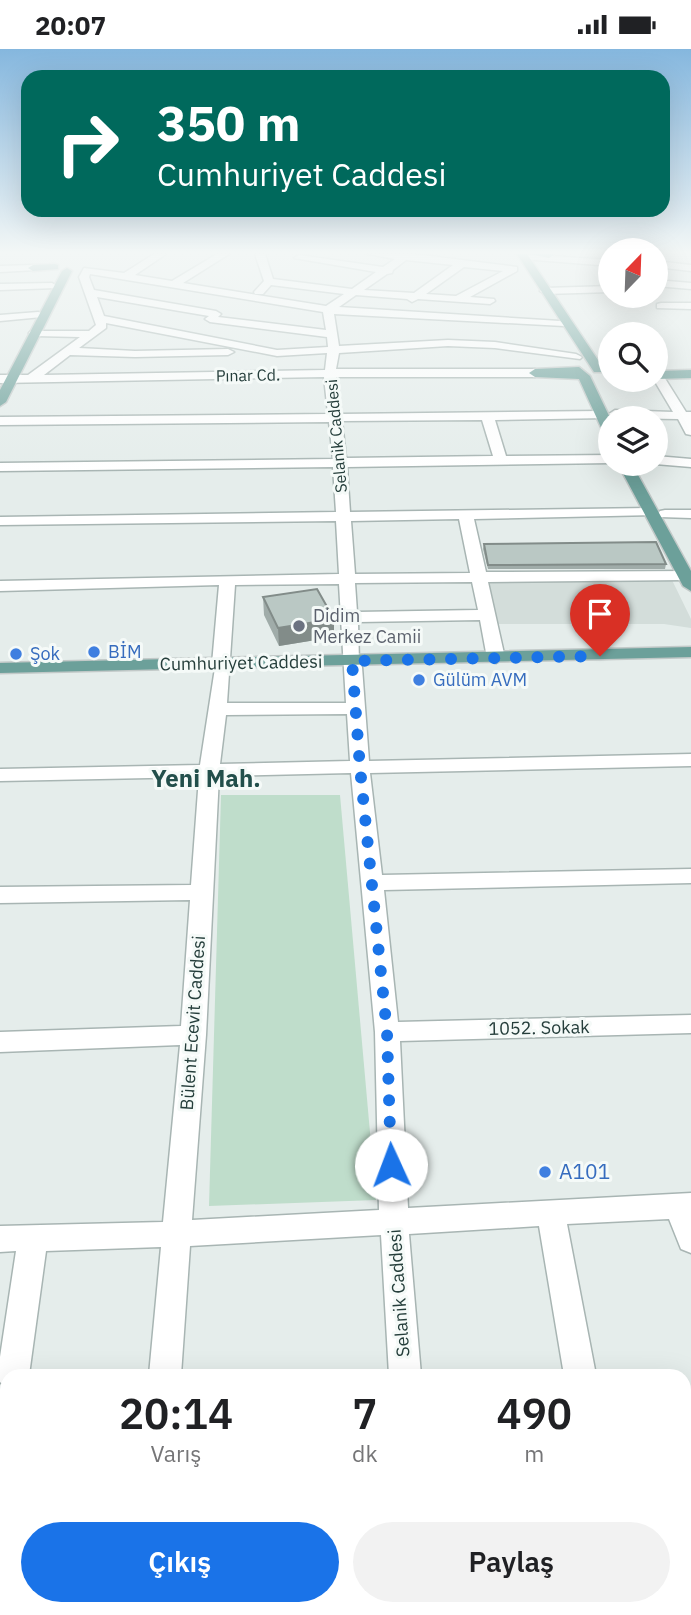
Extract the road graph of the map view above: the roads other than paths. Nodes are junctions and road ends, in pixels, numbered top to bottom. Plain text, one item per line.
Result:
1 (32, 327) edge
2 (38, 327) edge
3 (99, 327) edge
4 (146, 327) edge
5 (198, 327) edge
6 (274, 327) edge
7 (300, 327) edge
8 (329, 327) edge
9 (562, 327) edge
10 (570, 327) edge
11 (151, 328) junction
12 (396, 330) dead end
13 (35, 333) junction
14 (90, 334) junction
15 (330, 334) junction
16 (187, 335) junction
17 (398, 345) junction
18 (239, 346) junction
19 (503, 347) junction
20 (334, 348) junction
21 (66, 351) junction
22 (261, 351) junction
23 (116, 353) junction
24 (277, 353) junction
25 (135, 354) junction
26 (576, 356) junction
27 (451, 358) junction
28 (598, 366) edge
29 (330, 373) junction
30 (394, 373) junction
31 (511, 373) junction
32 (535, 373) joint
33 (581, 373) junction
34 (691, 373) edge
35 (287, 374) junction
36 (668, 374) edge
37 (598, 375) edge
38 (131, 377) junction
39 (30, 379) junction
40 (4, 380) edge
41 (668, 392) edge
42 (670, 396) junction
43 (691, 396) edge
44 (0, 402) edge
45 (604, 406) edge
46 (668, 415) edge
47 (686, 415) edge
48 (487, 416) junction
49 (598, 416) edge
50 (335, 417) junction
51 (0, 421) edge
52 (691, 431) edge
53 (598, 459) edge
54 (501, 461) junction
55 (668, 461) edge
56 (691, 463) edge
57 (340, 464) junction
58 (0, 467) edge
59 (633, 476) edge
60 (644, 476) edge
61 (657, 513) junction
62 (691, 514) edge
63 (466, 516) junction
64 (342, 518) junction
65 (0, 521) edge
66 (689, 574) edge
67 (480, 576) junction
68 (346, 579) junction
69 (227, 580) junction
70 (0, 586) edge
71 (487, 615) junction
72 (349, 617) junction
73 (691, 652) edge
74 (496, 658) junction
75 (691, 661) edge
76 (353, 664) junction
77 (222, 667) junction
78 (0, 668) edge
79 (0, 674) edge
80 (356, 708) junction
81 (216, 709) junction
82 (691, 760) edge
83 (360, 768) junction
84 (209, 770) junction
85 (0, 775) edge
86 (691, 876) edge
87 (371, 883) junction
88 (202, 892) junction
89 (0, 895) edge
90 (691, 1024) edge
91 (387, 1032) junction
92 (193, 1035) junction
93 (0, 1042) edge
94 (685, 1205) edge
95 (551, 1213) junction
96 (394, 1220) junction
97 (178, 1234) junction
98 (33, 1238) junction
99 (0, 1239) edge
100 (691, 1240) edge
101 (14, 1369) edge
102 (166, 1369) edge
103 (405, 1369) edge
104 (579, 1369) edge

1 - 40 main road
2 - 13 main road
3 - 14 street
4 - 11 street
5 - 16 street
6 - 18 street
7 - 15 street
8 - 15 street, Selanik Caddesi
9 - 26 main road
10 - 28 main road
11 - 16 street
11 - 23 street
12 - 17 street
13 - 14 street
13 - 40 main road
14 - 21 street
15 - 20 street, Selanik Caddesi
16 - 18 street
17 - 20 street
17 - 27 street
17 - 30 street
18 - 22 street
19 - 26 street
19 - 27 street
19 - 31 street
20 - 24 street
20 - 29 street, Selanik Caddesi
21 - 23 street
21 - 39 street
22 - 24 street
22 - 25 street
23 - 25 street
24 - 35 street
25 - 38 street
26 - 33 main road
27 - 30 street, Pınar Cd.
27 - 31 street, Pınar Cd.
29 - 30 street, Pınar Cd.
29 - 35 street, Pınar Cd.
29 - 50 street, Selanik Caddesi
31 - 32 street, Pınar Cd.
32 - 33 main road
33 - 37 main road
33 - 45 main road
34 - 36 main road
35 - 38 street, Pınar Cd.
38 - 39 street, Pınar Cd.
39 - 40 street, Pınar Cd.
40 - 44 main road
41 - 42 street
42 - 43 street
42 - 47 street
46 - 47 street
47 - 52 street
48 - 49 street
48 - 50 street
48 - 54 street
50 - 51 street
50 - 57 street, Selanik Caddesi
53 - 54 street
54 - 57 street
55 - 56 street
57 - 58 street
57 - 64 street, Selanik Caddesi
59 - 61 main road
60 - 61 main road
61 - 62 street
61 - 63 street
61 - 66 main road
63 - 64 street
63 - 67 street
64 - 65 street
64 - 68 street, Selanik Caddesi
66 - 67 street
67 - 68 street
67 - 71 street
68 - 69 street
68 - 72 street, Selanik Caddesi
69 - 70 street
69 - 77 street, Bülent Ecevit Caddesi
71 - 72 street
71 - 74 street
72 - 76 street, Selanik Caddesi
73 - 74 main road, Cumhuriyet Caddesi
74 - 76 main road, Cumhuriyet Caddesi
75 - 76 main road, Cumhuriyet Caddesi
76 - 77 main road, Cumhuriyet Caddesi
76 - 80 street, Selanik Caddesi
77 - 78 main road, Cumhuriyet Caddesi
77 - 79 main road, Cumhuriyet Caddesi
77 - 81 street, Bülent Ecevit Caddesi
80 - 81 street
80 - 83 street, Selanik Caddesi
81 - 84 street, Bülent Ecevit Caddesi
82 - 83 street
83 - 84 street
83 - 87 street, Selanik Caddesi
84 - 85 street
84 - 88 street, Bülent Ecevit Caddesi
86 - 87 street
87 - 91 street, Selanik Caddesi
88 - 89 street
88 - 92 street, Bülent Ecevit Caddesi
90 - 91 street, 1052. Sokak
91 - 96 street, Selanik Caddesi
92 - 93 street
92 - 97 street, Bülent Ecevit Caddesi
94 - 95 street
94 - 100 street
95 - 96 street
95 - 104 street
96 - 97 street
96 - 103 street, Selanik Caddesi
97 - 98 street
97 - 102 street, Bülent Ecevit Caddesi
98 - 99 street
98 - 101 street

